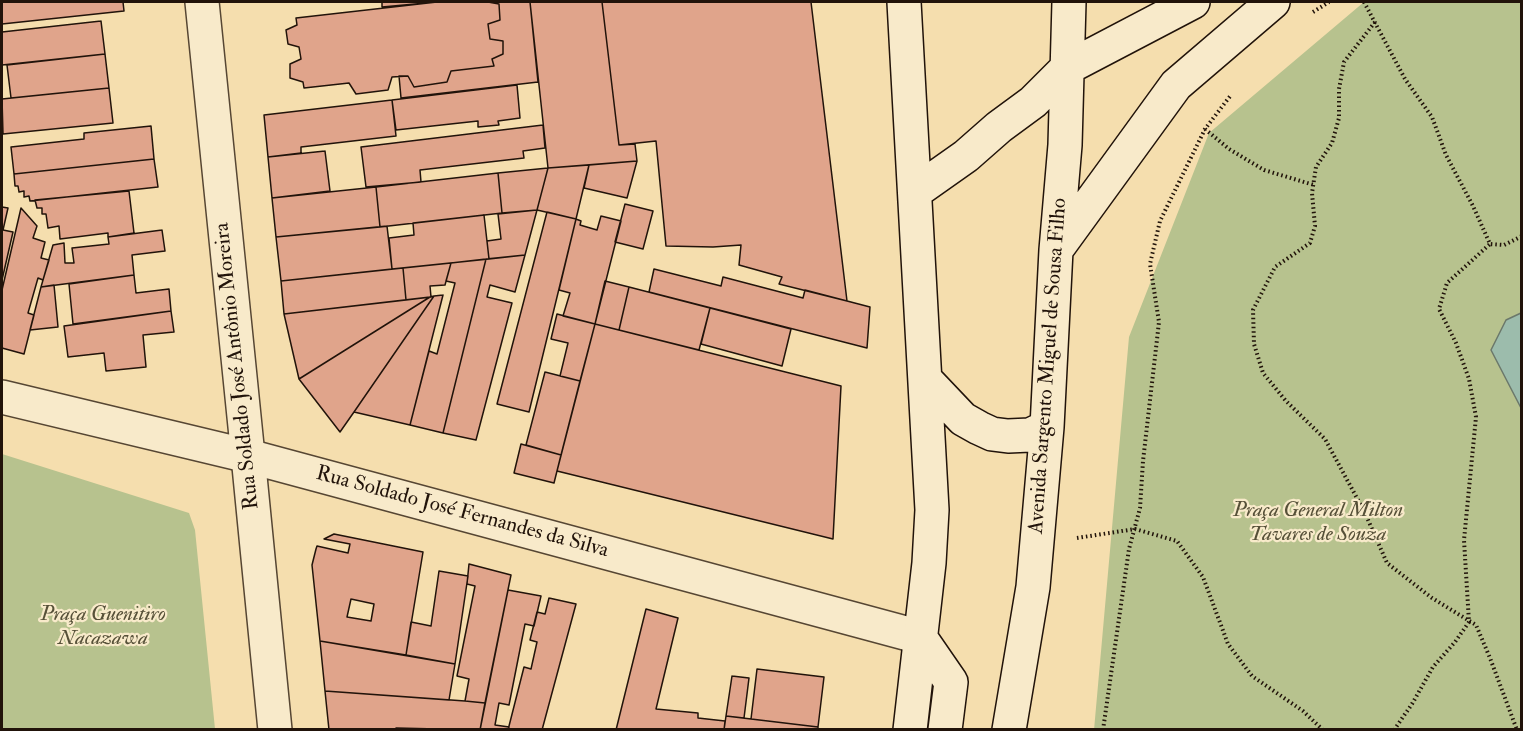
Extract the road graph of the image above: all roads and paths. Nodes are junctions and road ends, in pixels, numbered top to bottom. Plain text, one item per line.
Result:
1 (202, 2) edge
2 (904, 2) edge
3 (1069, 2) edge
4 (1193, 2) edge
5 (1273, 2) edge
6 (1329, 2) edge
7 (1364, 2) edge
8 (1310, 14) dead end
9 (1375, 22) junction
10 (1067, 68) junction
11 (1231, 95) dead end
12 (1205, 129) junction
13 (1314, 185) junction
14 (915, 192) junction
15 (1521, 236) edge
16 (1490, 244) junction
17 (1056, 250) junction
18 (925, 379) junction
19 (2, 398) edge
20 (1047, 427) junction
21 (248, 456) junction
22 (1135, 529) junction
23 (1071, 539) dead end
24 (1469, 622) junction
25 (920, 637) junction
26 (275, 729) edge
27 (910, 729) edge
28 (945, 729) edge
29 (1009, 729) edge
30 (1103, 729) edge
31 (1323, 729) edge
32 (1394, 729) edge
33 (1517, 729) edge

1 - 21 main road, Rua Soldado José Antônio Moreira
2 - 14 main road
3 - 10 main road, Avenida Sargento Miguel de Sousa Filho
4 - 10 main road
5 - 17 main road
6 - 8 path
7 - 9 path
9 - 13 path
9 - 16 path
10 - 14 main road
10 - 17 main road, Avenida Sargento Miguel de Sousa Filho
11 - 12 path
12 - 13 path
12 - 22 path
13 - 24 path
14 - 18 main road
15 - 16 path
16 - 24 path
17 - 20 main road, Avenida Sargento Miguel de Sousa Filho
18 - 20 main road
18 - 25 main road
19 - 21 main road, Rua Soldado José Fernandes da Silva
20 - 29 main road, Avenida Sargento Miguel de Sousa Filho
21 - 25 main road, Rua Soldado José Fernandes da Silva
21 - 26 main road, Rua Soldado José Antônio Moreira
22 - 23 path
22 - 30 path
22 - 31 path
24 - 32 path
24 - 33 path
25 - 27 main road
25 - 28 main road

